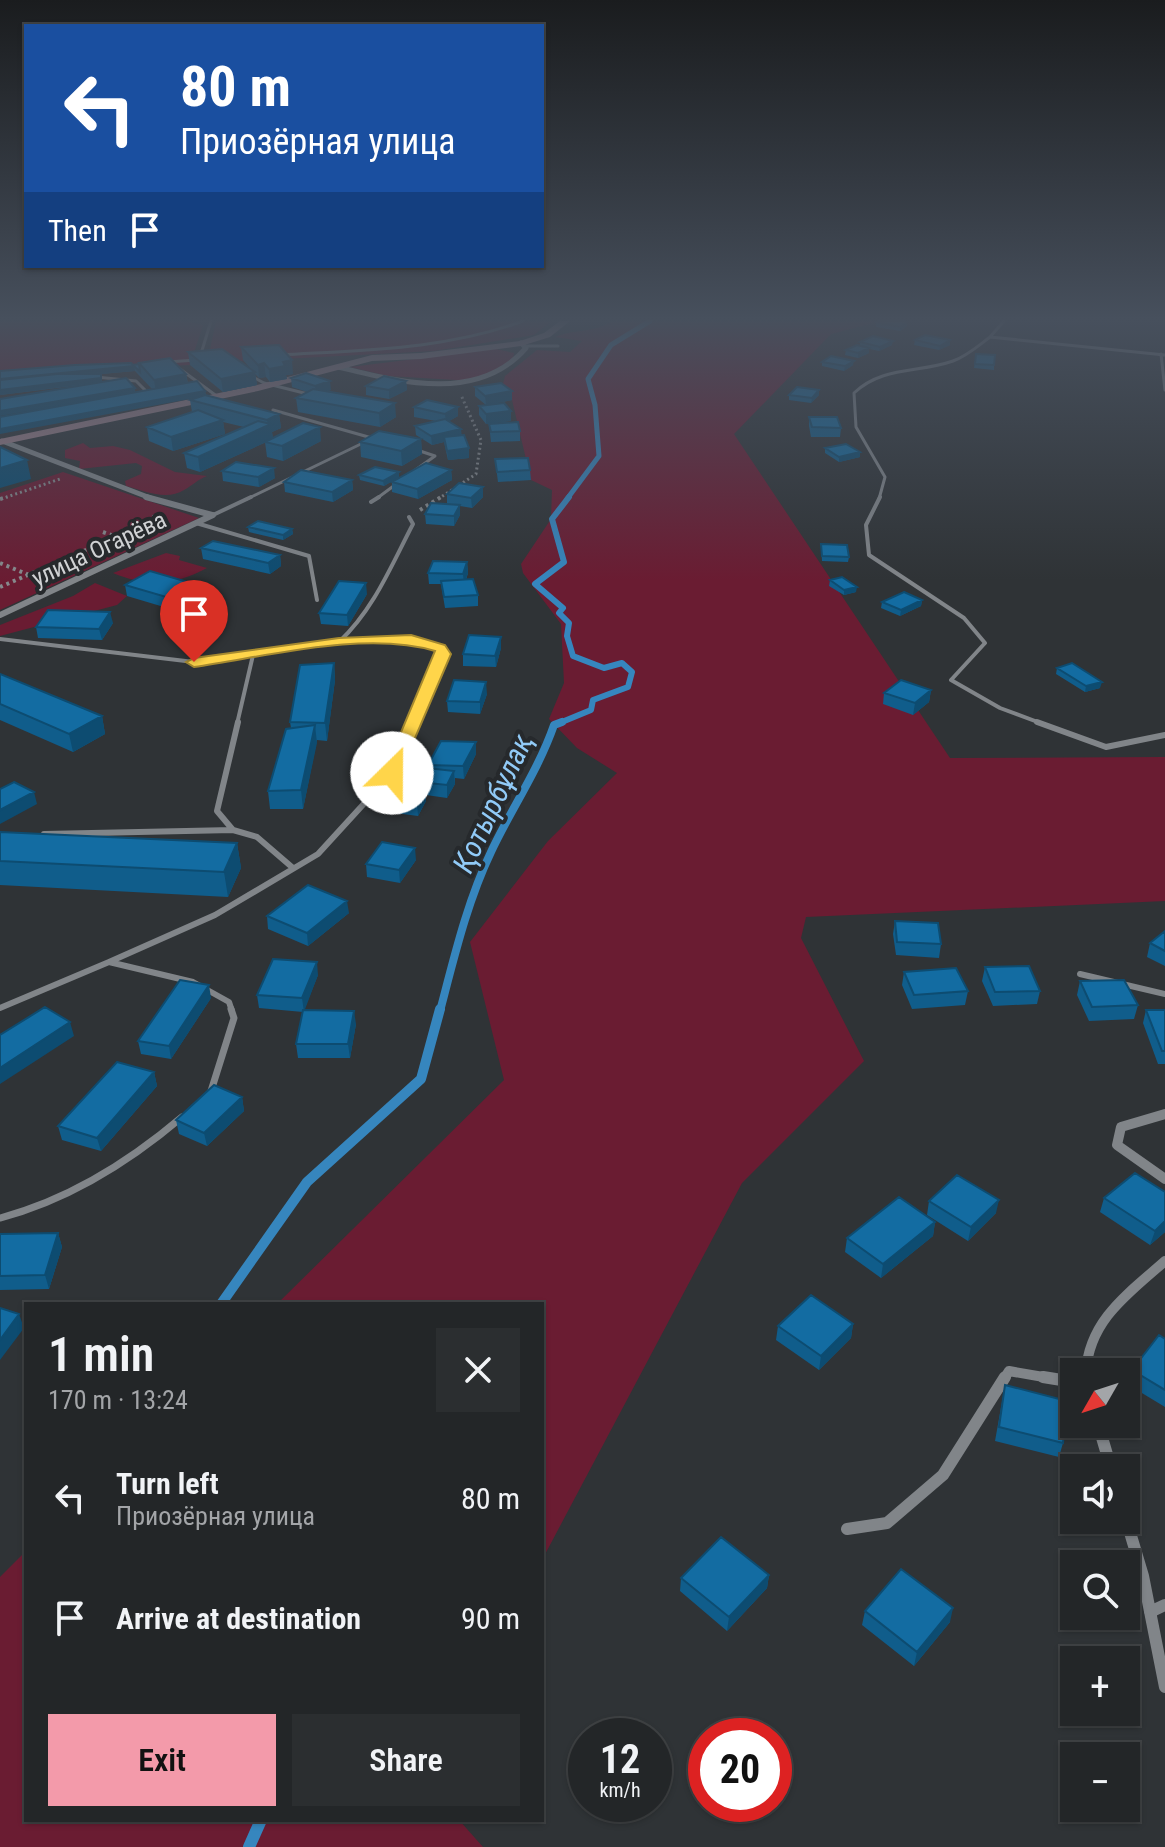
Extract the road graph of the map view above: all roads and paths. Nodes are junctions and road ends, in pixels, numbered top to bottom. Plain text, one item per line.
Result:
1 (168, 407) edge
2 (466, 407) edge
3 (855, 407) edge
4 (273, 410) edge
5 (372, 438) junction
6 (1, 441) edge
7 (387, 442) edge
8 (416, 449) edge
9 (63, 477) dead end
10 (0, 499) edge
11 (371, 502) dead end
12 (162, 511) dead end
13 (213, 515) junction
14 (409, 517) joint
15 (196, 523) junction
16 (0, 563) edge
17 (29, 575) junction
18 (0, 587) edge
19 (317, 600) dead end
20 (0, 615) edge
21 (0, 639) edge
22 (339, 642) junction
23 (253, 655) junction
24 (1165, 735) edge
25 (233, 830) junction
26 (30, 835) edge
27 (293, 868) junction
28 (109, 962) junction
29 (1080, 974) dead end
30 (1165, 994) edge
31 (0, 1008) edge
32 (204, 1098) edge
33 (193, 1108) edge
34 (1165, 1114) edge
35 (1165, 1179) edge
36 (0, 1218) edge
37 (1165, 1261) edge
38 (1085, 1358) edge
39 (1060, 1380) edge
40 (847, 1529) dead end
41 (1130, 1534) edge
42 (1165, 1605) edge
43 (1150, 1612) junction
44 (1165, 1687) edge

1 - 6 main road
2 - 14 path
3 - 24 lane
4 - 5 lane
5 - 7 lane
5 - 13 lane
6 - 13 street
8 - 11 lane
9 - 10 path
12 - 17 path
13 - 15 street, улица Огарёва
14 - 22 lane
15 - 19 lane
15 - 20 street, улица Огарёва
16 - 17 path
17 - 18 path
21 - 23 lane
22 - 23 lane
22 - 27 lane
23 - 25 lane
25 - 26 lane
25 - 27 lane
27 - 28 lane
28 - 31 lane
28 - 32 lane
29 - 30 lane
33 - 36 lane
34 - 35 street
37 - 38 street
39 - 40 street
41 - 43 street
42 - 43 street
43 - 44 street

